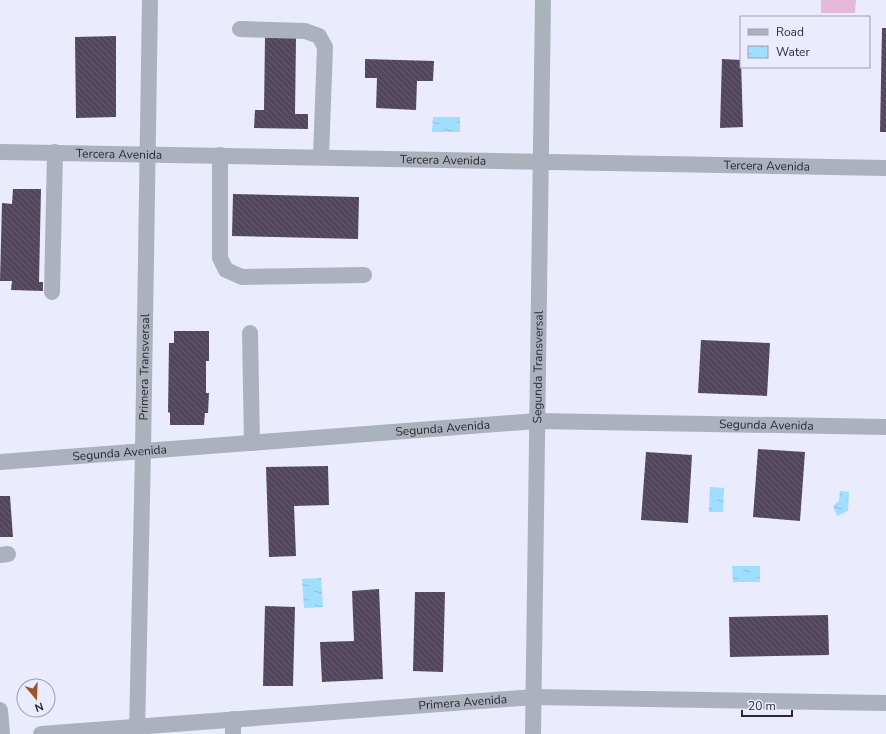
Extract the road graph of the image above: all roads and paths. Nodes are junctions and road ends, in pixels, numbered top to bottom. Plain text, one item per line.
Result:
1 (150, 0) edge
2 (543, 0) edge
3 (240, 28) dead end
4 (0, 152) edge
5 (55, 152) junction
6 (147, 154) junction
7 (220, 155) junction
8 (322, 157) junction
9 (541, 162) junction
10 (886, 168) edge
11 (364, 275) dead end
12 (52, 292) dead end
13 (250, 333) dead end
14 (538, 421) junction
15 (886, 427) edge
16 (252, 443) junction
17 (143, 451) junction
18 (0, 462) edge
19 (534, 697) junction
20 (886, 703) edge
21 (0, 710) edge
22 (233, 727) edge
23 (137, 730) edge
24 (2, 734) edge
25 (42, 734) edge
26 (533, 734) edge

1 - 6 street, Primera Transversal
2 - 9 street, Segunda Transversal
3 - 8 street
4 - 5 street, Tercera Avenida
5 - 6 street, Tercera Avenida
5 - 12 street
6 - 7 street, Tercera Avenida
6 - 17 street, Primera Transversal
7 - 8 street, Tercera Avenida
7 - 11 street
8 - 9 street, Tercera Avenida
9 - 10 street, Tercera Avenida
9 - 14 street, Segunda Transversal
13 - 16 street
14 - 15 street, Segunda Avenida
14 - 16 street, Segunda Avenida
14 - 19 street, Segunda Transversal
16 - 17 street, Segunda Avenida
17 - 18 street, Segunda Avenida
17 - 23 street, Primera Transversal
19 - 20 street, Primera Avenida
19 - 22 street, Primera Avenida
19 - 26 street, Segunda Transversal
21 - 24 street
22 - 23 street, Primera Avenida
23 - 25 street, Primera Avenida

